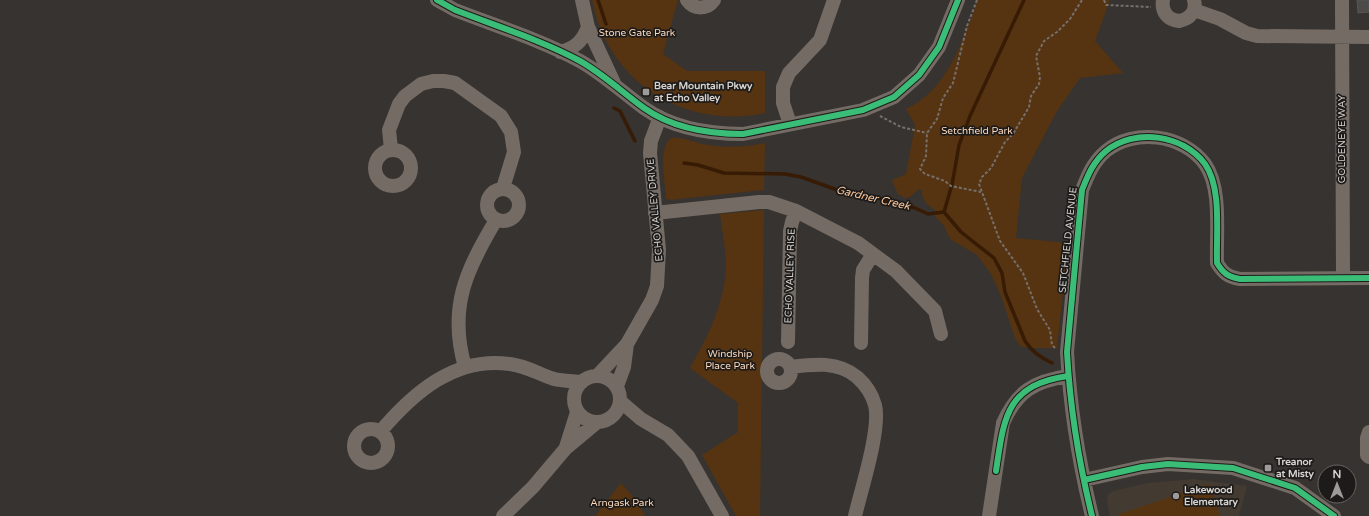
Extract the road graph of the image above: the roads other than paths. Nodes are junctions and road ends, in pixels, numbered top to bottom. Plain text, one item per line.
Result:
1 (437, 0) edge
2 (582, 0) edge
3 (687, 0) edge
4 (714, 0) edge
5 (834, 0) edge
6 (958, 0) edge
7 (1342, 0) edge
8 (1162, 3) edge
9 (1194, 5) edge
10 (588, 27) junction
11 (1342, 37) junction
12 (1369, 37) edge
13 (560, 52) junction
14 (614, 83) junction
15 (660, 117) junction
16 (790, 124) junction
17 (390, 149) dead end
18 (503, 188) junction
19 (796, 211) junction
20 (655, 213) junction
21 (496, 220) junction
22 (873, 254) junction
23 (1342, 278) junction
24 (1369, 278) edge
25 (941, 334) dead end
26 (788, 342) dead end
27 (861, 343) dead end
28 (628, 344) junction
29 (465, 367) junction
30 (790, 367) dead end
31 (597, 376) junction
32 (1068, 376) junction
33 (555, 379) junction
34 (582, 382) junction
35 (617, 386) junction
36 (574, 398) junction
37 (620, 401) junction
38 (577, 412) junction
39 (613, 417) junction
40 (641, 419) junction
41 (596, 422) junction
42 (380, 432) dead end
43 (1369, 432) edge
44 (566, 448) junction
45 (1369, 457) edge
46 (1084, 480) junction
47 (503, 516) edge
48 (722, 516) edge
49 (855, 516) edge
50 (989, 516) edge
51 (1092, 516) edge
52 (1334, 516) edge

1 - 13 street
2 - 10 street
3 - 4 street
5 - 16 street
6 - 16 street
7 - 11 street, GOLDENEYE WAY
8 - 9 street
9 - 11 street
10 - 13 street
10 - 14 street
11 - 12 street
11 - 23 street, GOLDENEYE WAY
13 - 14 street
14 - 15 street
15 - 16 street
15 - 20 street, ECHO VALLEY DRIVE
17 - 18 street
18 - 21 street
18 - 21 street
19 - 20 street
19 - 22 street
19 - 26 street, ECHO VALLEY RISE
20 - 28 street, ECHO VALLEY DRIVE
21 - 29 street
22 - 25 street
22 - 27 street
23 - 24 street, SETCHFIELD AVENUE
23 - 32 street, SETCHFIELD AVENUE
28 - 31 street, ECHO VALLEY DRIVE
28 - 35 street, ECHO VALLEY DRIVE
29 - 33 street
29 - 42 street
30 - 49 street
31 - 34 street
31 - 35 street
32 - 46 street, SETCHFIELD AVENUE
32 - 50 street
33 - 34 street
33 - 36 street
34 - 36 street
35 - 37 street
36 - 38 street
37 - 39 street
37 - 40 street
38 - 41 street
38 - 44 street
39 - 40 street
39 - 41 street
40 - 48 street
41 - 44 street
43 - 45 street
44 - 47 street
46 - 51 street, SETCHFIELD AVENUE
46 - 52 street

